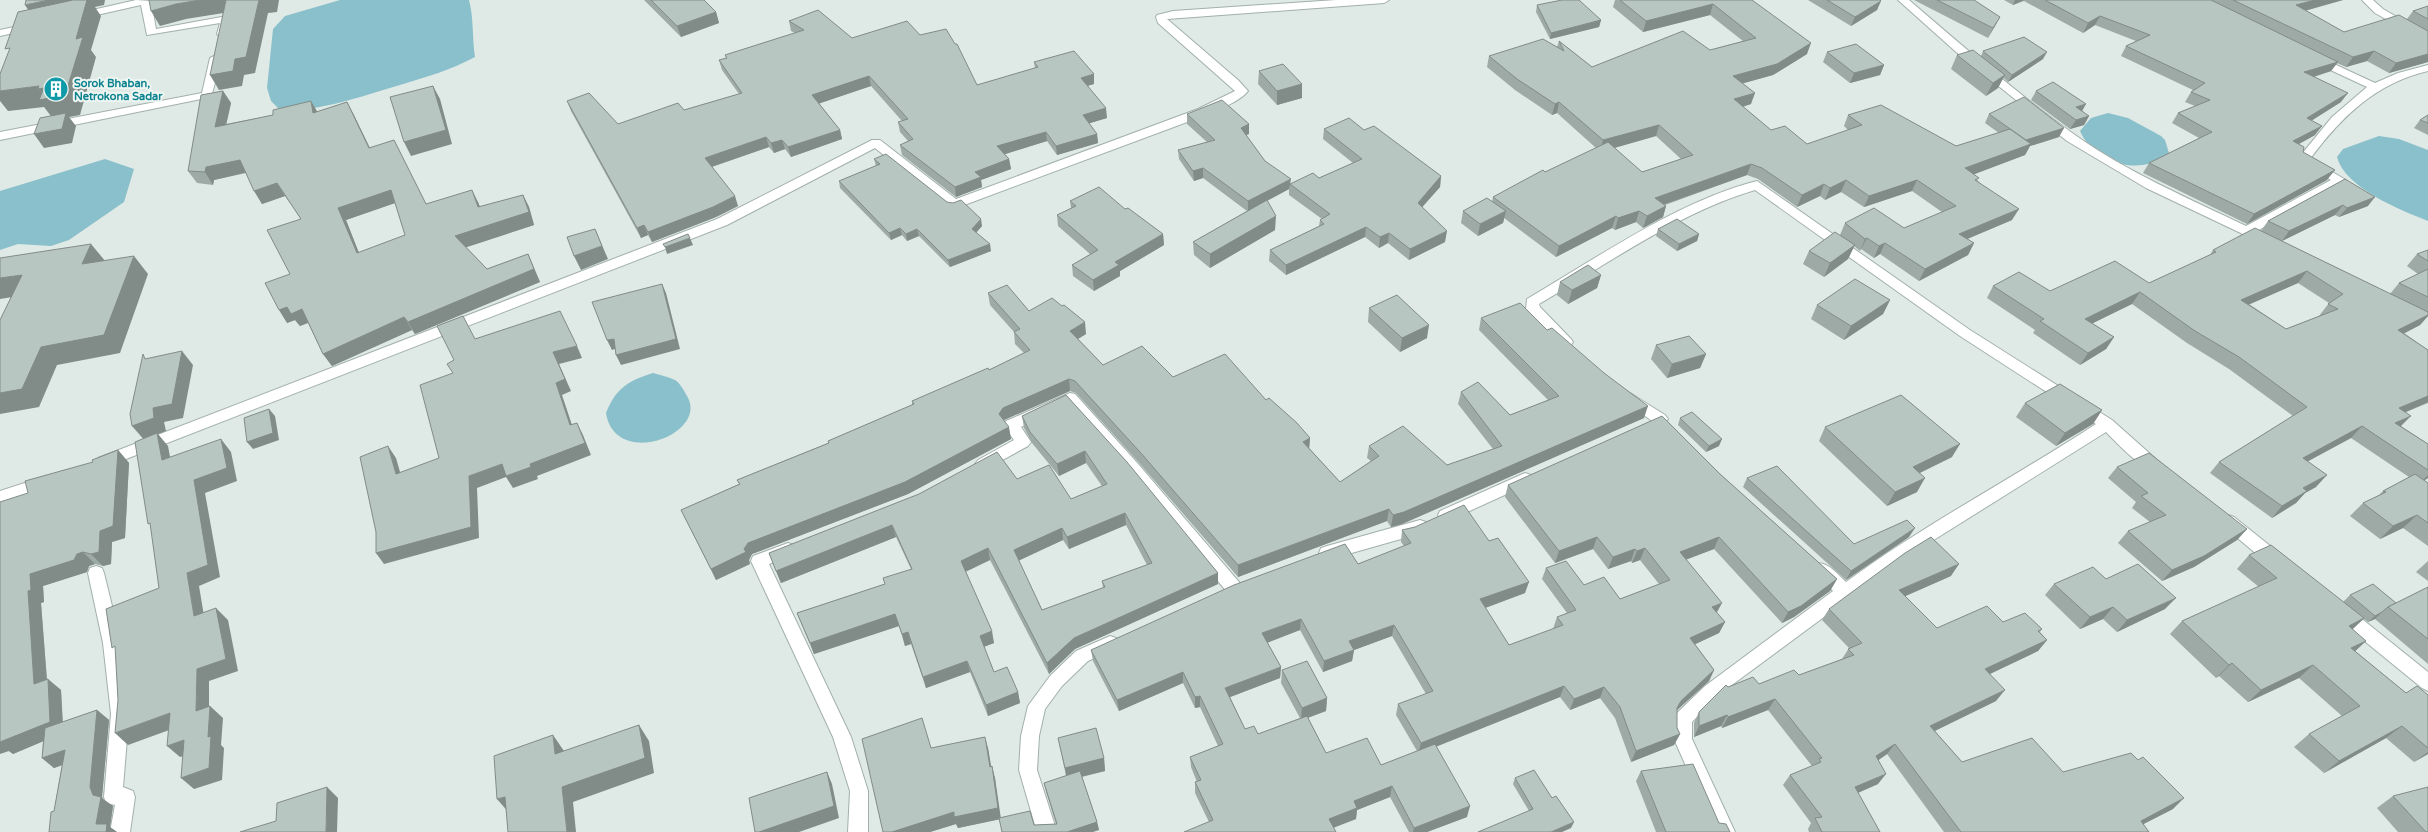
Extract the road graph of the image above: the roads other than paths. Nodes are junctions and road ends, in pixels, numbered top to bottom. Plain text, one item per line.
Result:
1 (1384, 0) edge
2 (1903, 0) edge
3 (2367, 0) edge
4 (63, 19) edge
5 (45, 23) edge
6 (0, 33) edge
7 (2428, 40) edge
8 (2304, 54) edge
9 (2428, 68) edge
10 (2375, 87) junction
11 (0, 136) edge
12 (2247, 231) junction
13 (2282, 249) edge
14 (1575, 350) edge
15 (1620, 389) edge
16 (1660, 418) junction
17 (2106, 424) junction
18 (1643, 426) edge
19 (1674, 432) edge
20 (88, 467) edge
21 (973, 470) edge
22 (1540, 472) edge
23 (54, 479) edge
24 (2172, 479) edge
25 (0, 497) edge
26 (2218, 513) edge
27 (805, 543) edge
28 (1314, 558) edge
29 (1809, 560) edge
30 (2288, 570) edge
31 (96, 572) dead end
32 (1251, 581) edge
33 (1846, 592) junction
34 (2327, 601) edge
35 (1128, 635) edge
36 (2428, 682) edge
37 (120, 832) edge
38 (858, 832) edge
39 (1047, 832) edge
40 (1725, 832) edge

1 - 20 street
2 - 12 street
3 - 7 street
4 - 11 street
5 - 6 street
8 - 10 street
9 - 10 street
10 - 12 street
12 - 13 street
14 - 17 street
15 - 16 street
16 - 18 street
16 - 19 street
17 - 24 street
17 - 33 street
21 - 32 street
22 - 28 street
23 - 25 street
26 - 30 street
27 - 38 street
29 - 33 street
31 - 37 street
33 - 40 street
34 - 36 street
35 - 39 street

